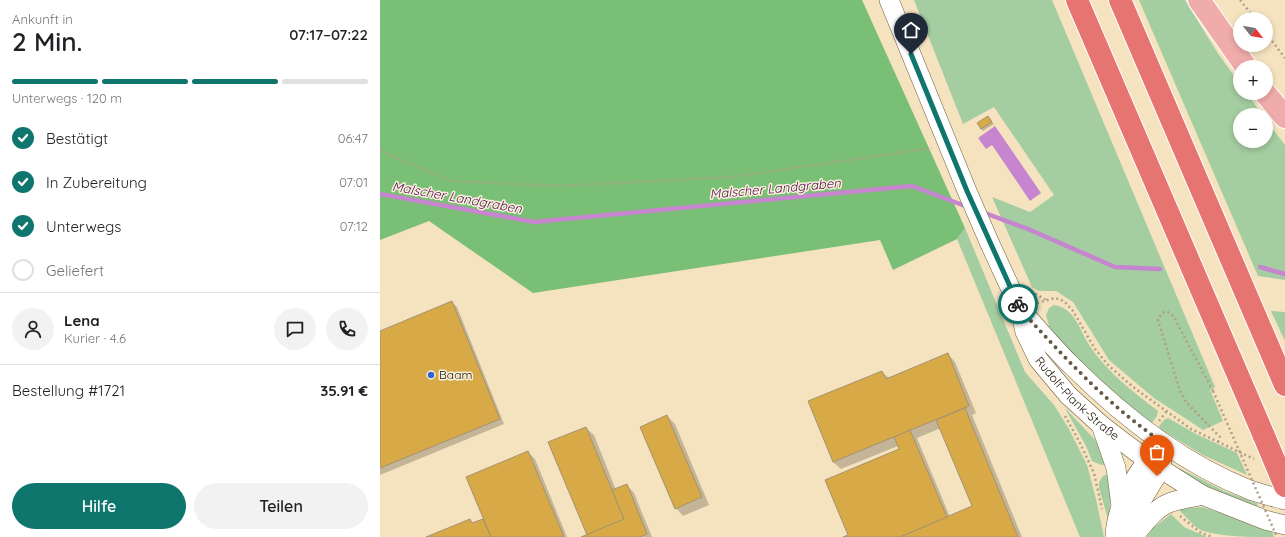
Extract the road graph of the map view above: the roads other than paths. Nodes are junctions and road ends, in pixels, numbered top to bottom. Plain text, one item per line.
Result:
1 (889, 0) edge
2 (1077, 0) edge
3 (1120, 0) edge
4 (1199, 0) edge
5 (1241, 60) edge
6 (1271, 100) edge
7 (1285, 117) edge
8 (1020, 309) junction
9 (1285, 385) edge
10 (1101, 425) junction
11 (1162, 442) junction
12 (1154, 464) junction
13 (1285, 486) edge
14 (1202, 495) junction
15 (1285, 500) edge
16 (1121, 506) junction
17 (1285, 525) edge
18 (1115, 537) edge
19 (1127, 537) edge
20 (1133, 537) edge

1 - 8 main road, Rudolf-Plank-Straße
2 - 13 highway, bridge
3 - 9 highway
4 - 5 main road
6 - 7 main road
8 - 10 main road, Rudolf-Plank-Straße
8 - 11 main road, Rudolf-Plank-Straße
10 - 12 main road, Rudolf-Plank-Straße
10 - 16 main road
11 - 12 main road
11 - 15 main road, Rudolf-Plank-Straße
12 - 14 main road, Rudolf-Plank-Straße
12 - 16 main road
12 - 19 main road
14 - 17 main road, Rudolf-Plank-Straße
14 - 20 main road
16 - 18 main road

